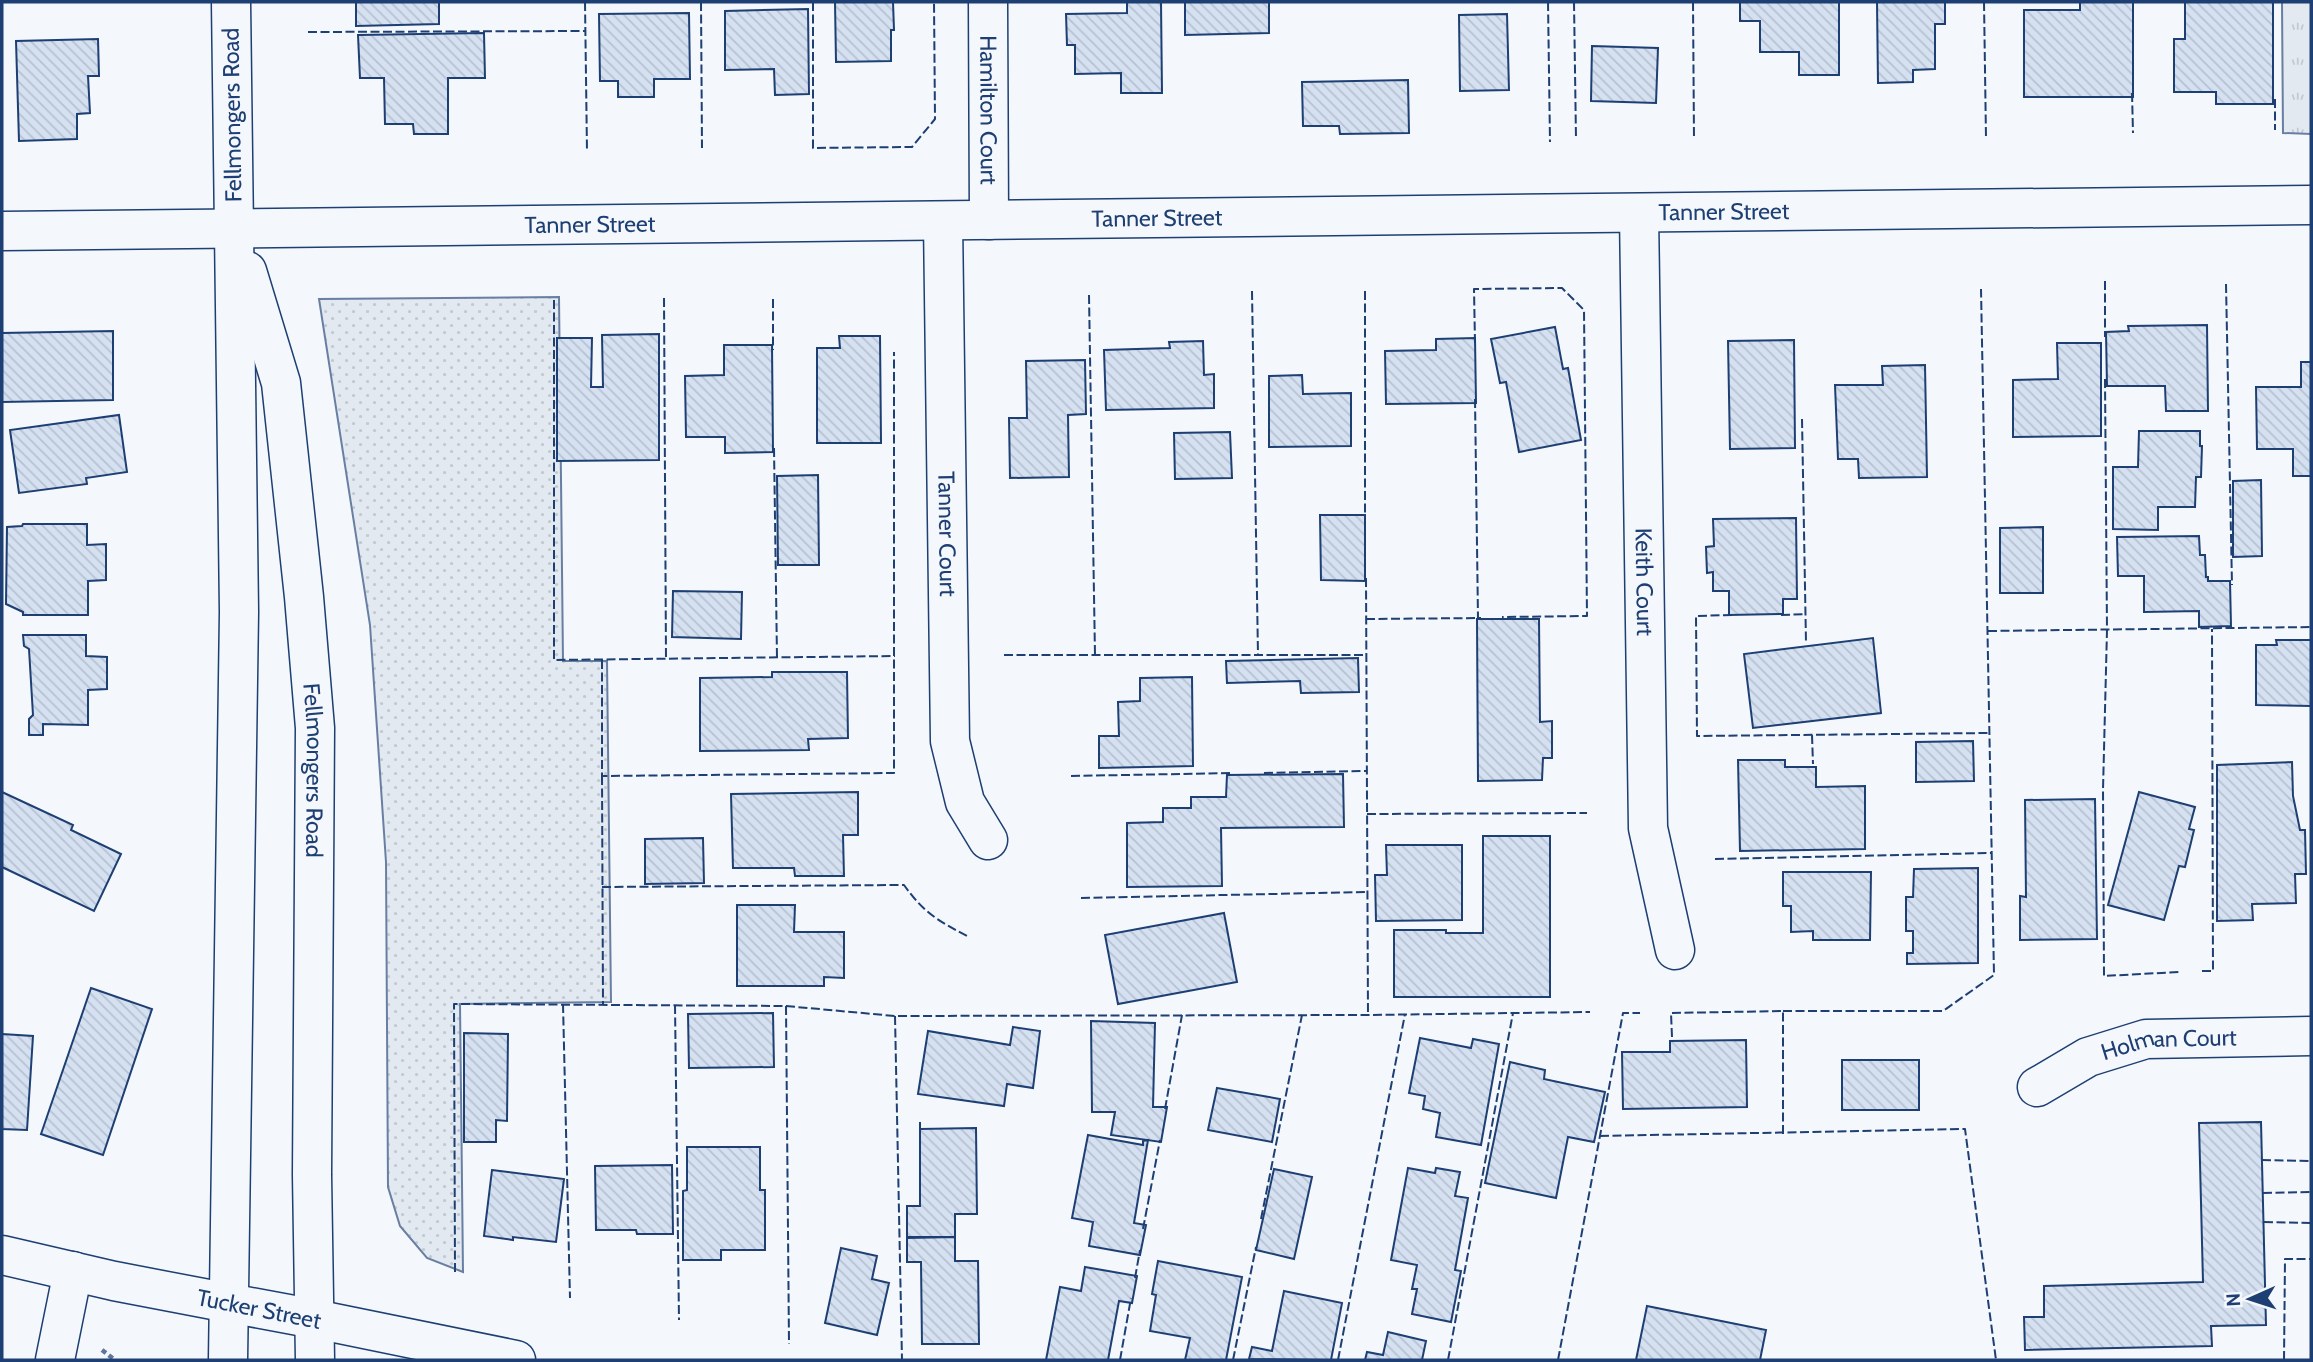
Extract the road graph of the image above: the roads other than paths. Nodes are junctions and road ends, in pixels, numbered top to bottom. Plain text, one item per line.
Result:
1 (230, 2) edge
2 (988, 2) edge
3 (2311, 205) edge
4 (1639, 213) junction
5 (989, 220) junction
6 (943, 221) junction
7 (234, 228) junction
8 (2, 231) edge
9 (988, 840) dead end
10 (1675, 950) dead end
11 (2311, 1037) edge
12 (2037, 1087) dead end
13 (2, 1255) edge
14 (73, 1271) junction
15 (229, 1303) junction
16 (315, 1319) junction
17 (55, 1360) edge
18 (228, 1360) edge
19 (315, 1360) edge
20 (516, 1360) edge

1 - 7 street, Fellmongers Road
2 - 5 street, Hamilton Court
3 - 4 street, Tanner Street
4 - 5 street, Tanner Street
4 - 10 street, Keith Court
5 - 6 street, Tanner Street
6 - 7 street, Tanner Street
6 - 9 street, Tanner Court
7 - 8 street, Tanner Street
7 - 15 street, Fellmongers Road
7 - 16 street, Fellmongers Road
11 - 12 street, Holman Court
13 - 14 street, Tucker Street
14 - 15 street, Tucker Street
14 - 17 street
15 - 16 street, Tucker Street
15 - 18 street, Fellmongers Road
16 - 19 street, Fellmongers Road
16 - 20 street, Tucker Street

